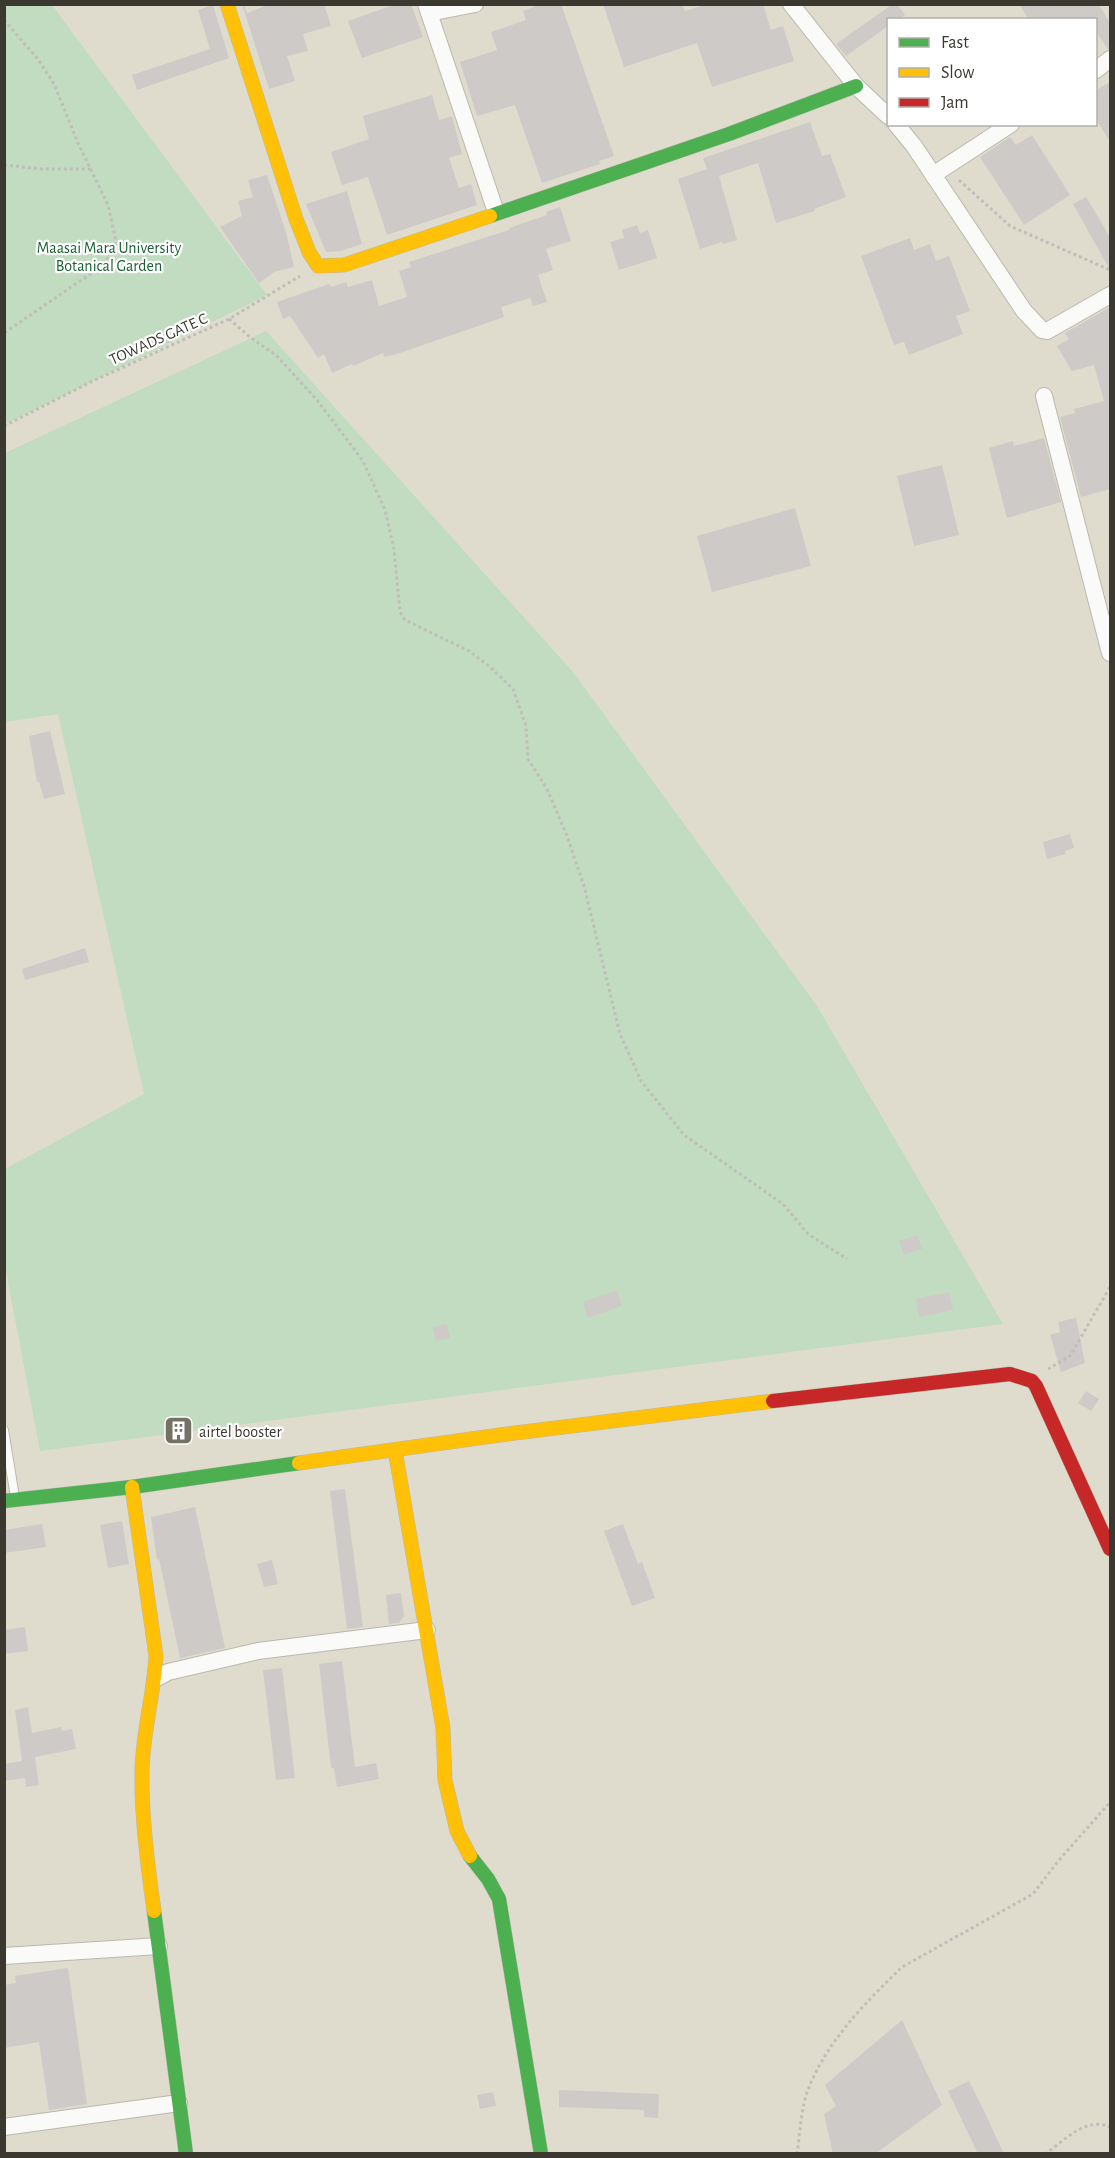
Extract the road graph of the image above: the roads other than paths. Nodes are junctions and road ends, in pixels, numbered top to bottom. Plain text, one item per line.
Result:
1 (227, 4) edge
2 (476, 4) edge
3 (791, 4) edge
4 (428, 9) edge
5 (1110, 59) edge
6 (1097, 69) edge
7 (856, 86) junction
8 (887, 115) edge
9 (898, 126) edge
10 (1008, 126) edge
11 (938, 171) junction
12 (496, 212) junction
13 (1110, 295) edge
14 (1044, 396) dead end
15 (1110, 653) edge
16 (4, 1430) edge
17 (395, 1450) junction
18 (132, 1487) junction
19 (10, 1501) edge
20 (1110, 1549) edge
21 (427, 1630) junction
22 (155, 1679) junction
23 (159, 1946) junction
24 (4, 1956) edge
25 (179, 2103) junction
26 (4, 2127) edge
27 (186, 2154) edge
28 (541, 2154) edge

1 - 12 street
2 - 4 street
3 - 7 street
4 - 12 street
5 - 6 street
7 - 8 street
7 - 12 street
9 - 11 street
10 - 11 street
11 - 13 street
14 - 15 street
16 - 19 lane
17 - 18 street
17 - 20 street
17 - 21 street
18 - 19 street
18 - 22 street
21 - 22 street
21 - 28 street
22 - 23 street
23 - 24 street
23 - 25 street
25 - 26 street
25 - 27 street

